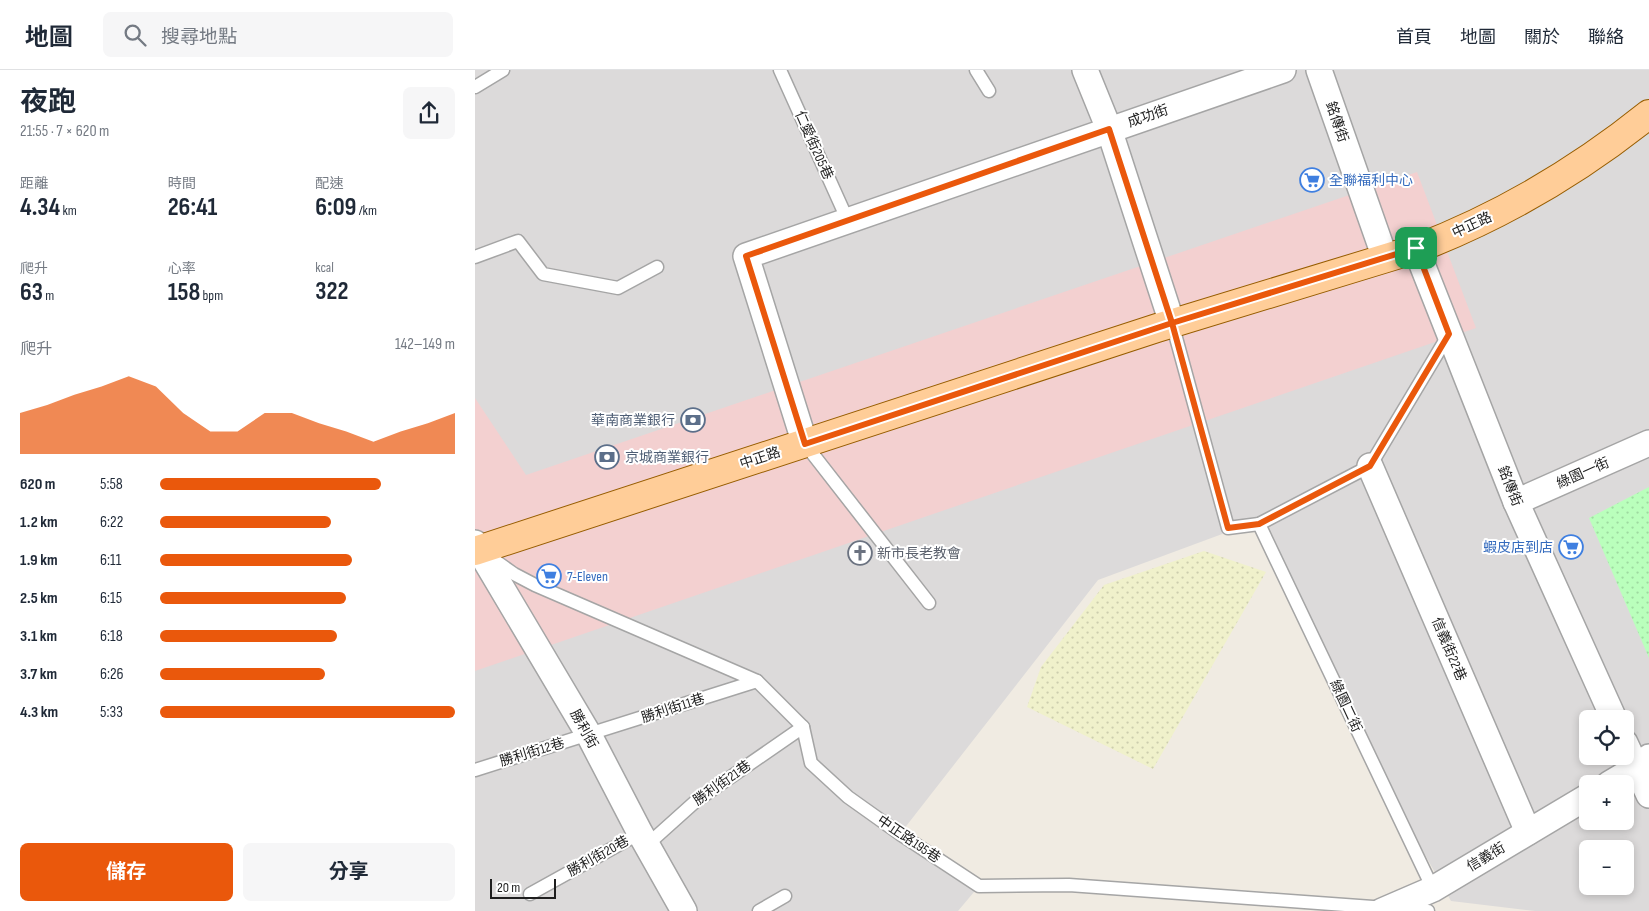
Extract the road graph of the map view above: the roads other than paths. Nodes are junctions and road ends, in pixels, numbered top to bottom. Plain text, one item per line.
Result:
1 (503, 70) edge
2 (780, 70) edge
3 (976, 70) edge
4 (1085, 70) edge
5 (1283, 70) edge
6 (1319, 70) edge
7 (475, 87) edge
8 (989, 91) dead end
9 (1649, 114) edge
10 (1109, 129) junction
11 (848, 221) junction
12 (1416, 248) junction
13 (475, 257) edge
14 (1385, 258) junction
15 (657, 267) dead end
16 (1172, 323) junction
17 (1449, 334) junction
18 (1649, 443) edge
19 (805, 444) junction
20 (1370, 466) junction
21 (1516, 502) junction
22 (1259, 524) junction
23 (477, 548) edge
24 (929, 603) dead end
25 (757, 681) junction
26 (1610, 710) edge
27 (803, 728) junction
28 (589, 735) junction
29 (1634, 752) edge
30 (1643, 762) edge
31 (475, 770) edge
32 (1623, 775) edge
33 (1649, 795) edge
34 (1579, 802) edge
35 (1528, 832) junction
36 (643, 839) junction
37 (530, 894) dead end
38 (785, 896) dead end
39 (1431, 900) edge
40 (1385, 909) edge
41 (683, 911) edge
42 (759, 911) edge

1 - 7 lane
2 - 11 lane, 仁愛街205巷
3 - 8 lane
4 - 10 street
5 - 10 street, 成功街
6 - 14 street, 銘傳街
9 - 12 main road, 中正路
10 - 11 street, 成功街
10 - 16 street
11 - 19 street, 成功街
12 - 14 main road, 中正路
12 - 17 street, 銘傳街
13 - 15 lane
14 - 16 main road, 中正路
16 - 19 main road, 中正路
16 - 22 lane
17 - 20 lane
17 - 21 street, 銘傳街
18 - 21 street, 綠園一街
19 - 23 main road, 中正路
19 - 24 lane
20 - 22 lane
20 - 35 street, 信義街22巷
21 - 26 street, 銘傳街
22 - 39 lane, 綠園二街
23 - 25 lane
23 - 28 street, 勝利街
25 - 27 lane
25 - 28 lane, 勝利街11巷
27 - 36 lane, 勝利街21巷
27 - 40 lane, 中正路195巷
28 - 31 lane, 勝利街12巷
28 - 36 street, 勝利街
29 - 30 street
30 - 32 street
30 - 33 street
34 - 35 street, 信義街
35 - 39 street, 信義街
36 - 37 lane, 勝利街20巷
36 - 41 street, 勝利街
38 - 42 lane
39 - 40 street, 信義街

